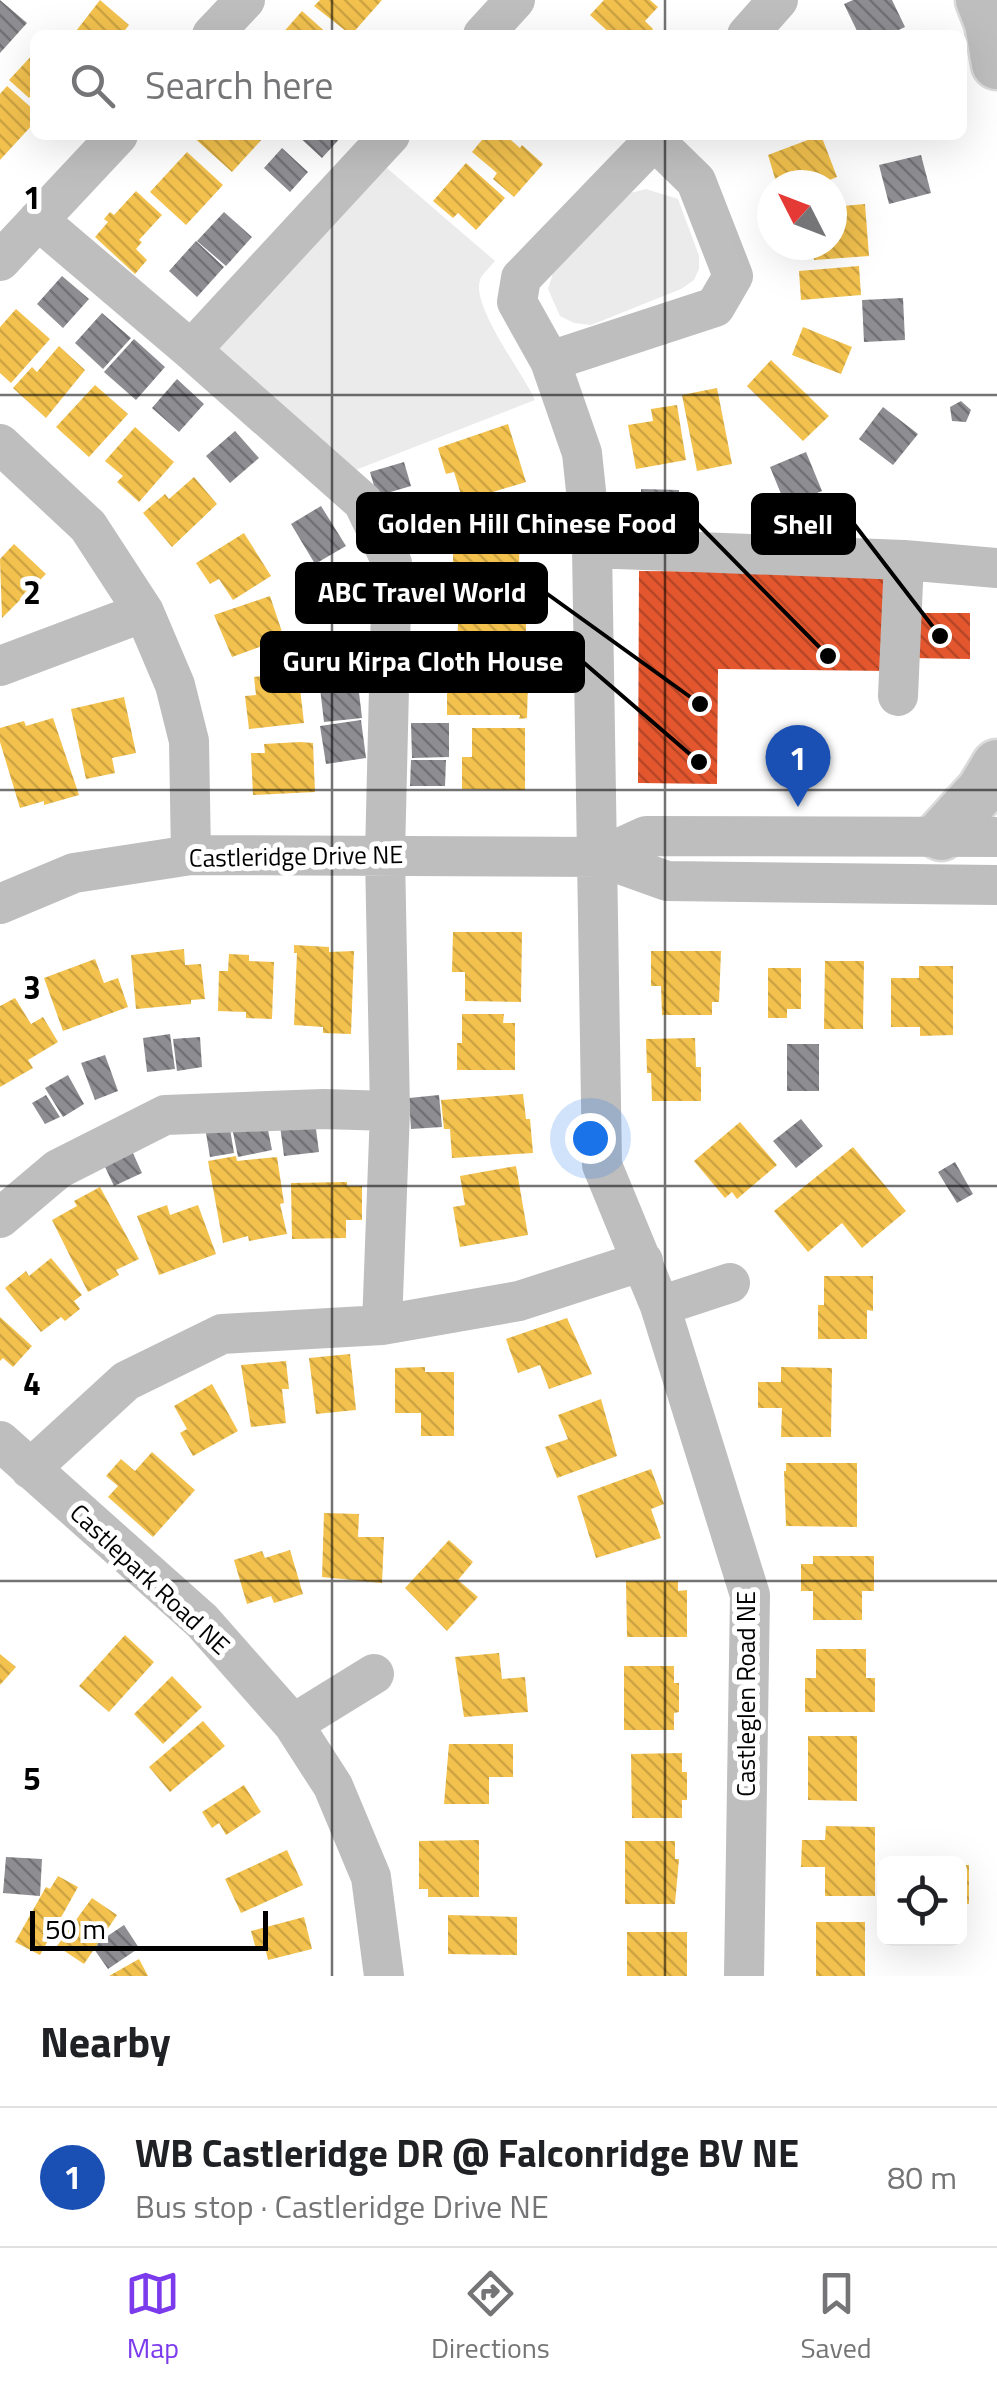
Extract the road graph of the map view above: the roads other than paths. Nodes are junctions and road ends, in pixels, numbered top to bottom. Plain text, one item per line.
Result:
1 (245, 0) edge
2 (515, 0) edge
3 (778, 0) edge
4 (981, 0) edge
5 (217, 30) edge
6 (488, 30) edge
7 (752, 30) edge
8 (997, 64) edge
9 (113, 140) edge
10 (385, 140) edge
11 (655, 140) edge
12 (659, 140) edge
13 (38, 220) junction
14 (0, 261) edge
15 (191, 350) junction
16 (550, 361) junction
17 (0, 444) edge
18 (592, 548) junction
19 (904, 560) junction
20 (997, 568) edge
21 (144, 612) junction
22 (0, 666) edge
23 (898, 696) dead end
24 (997, 765) edge
25 (941, 835) junction
26 (997, 837) edge
27 (385, 854) junction
28 (191, 855) junction
29 (600, 857) junction
30 (997, 885) edge
31 (0, 904) edge
32 (390, 1111) junction
33 (0, 1218) edge
34 (643, 1262) junction
35 (730, 1283) dead end
36 (660, 1306) junction
37 (382, 1325) junction
38 (0, 1441) edge
39 (30, 1468) junction
40 (374, 1674) dead end
41 (293, 1724) junction
42 (384, 1976) edge
43 (744, 1976) edge

1 - 5 street
2 - 6 street
3 - 7 street
4 - 8 main road
9 - 13 street
10 - 15 street
11 - 16 street, Castleglen Road NE
12 - 16 street
13 - 14 street
13 - 15 street
15 - 27 street
16 - 18 street, Castleglen Road NE
17 - 21 street
18 - 19 street
18 - 29 street, Castleglen Road NE
19 - 20 street
19 - 23 street
21 - 22 street
21 - 28 street
24 - 25 main road
25 - 26 street, Castleridge Drive NE
25 - 29 street, Castleridge Drive NE
27 - 28 street, Castleridge Drive NE
27 - 29 street, Castleridge Drive NE
27 - 32 street
28 - 31 street, Castleridge Drive NE
29 - 30 street, Castleridge Drive NE
29 - 34 street, Castleglen Road NE
32 - 33 street
32 - 37 street
34 - 36 street, Castleglen Road NE
34 - 37 street
35 - 36 street
36 - 43 street, Castleglen Road NE
37 - 39 street
38 - 39 street, Castlepark Road NE
39 - 41 street, Castlepark Road NE
40 - 41 street
41 - 42 street, Castlepark Road NE

